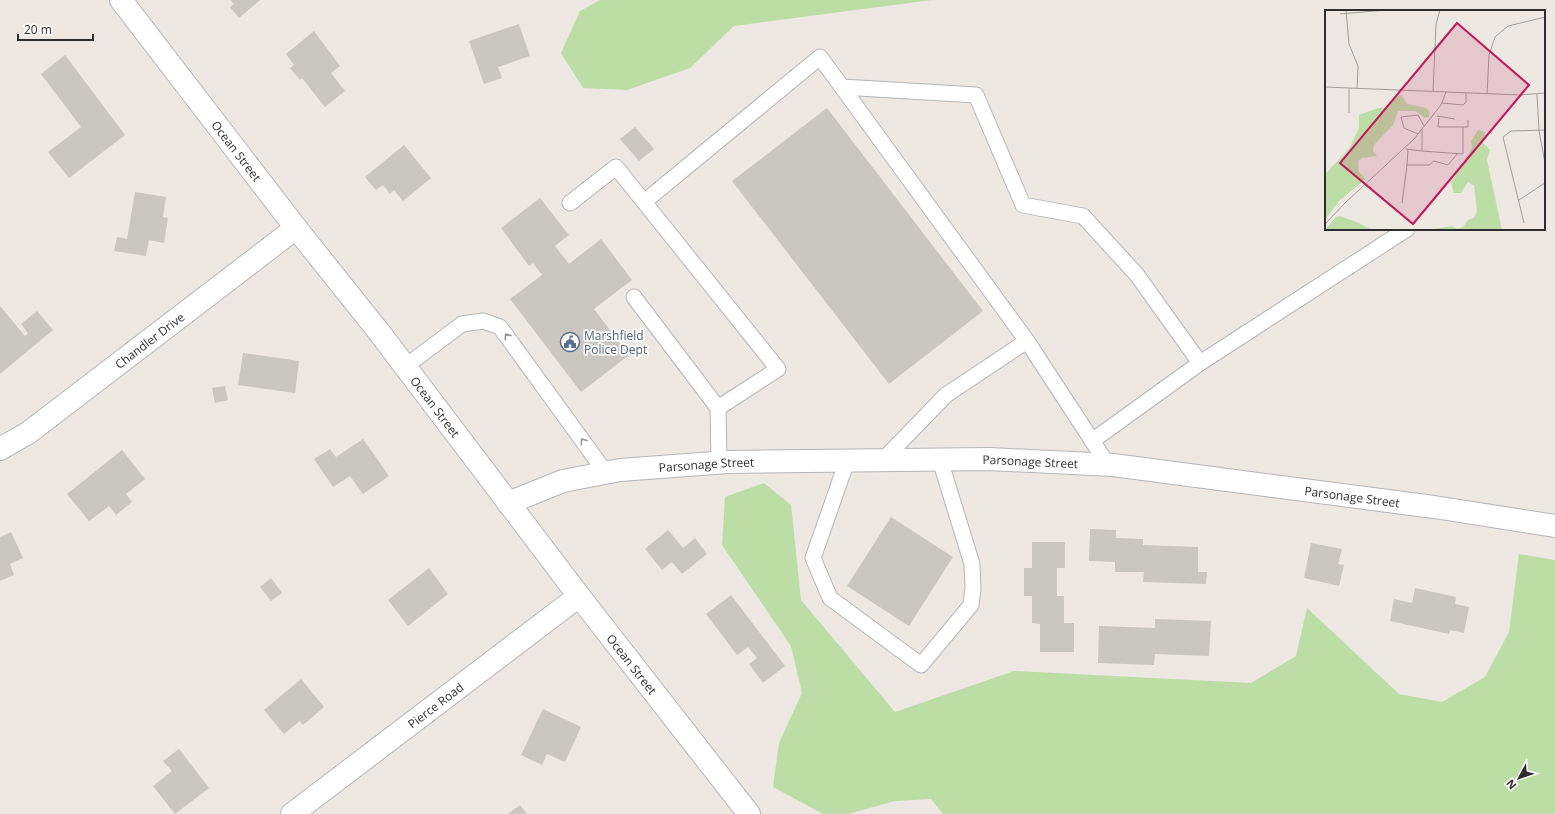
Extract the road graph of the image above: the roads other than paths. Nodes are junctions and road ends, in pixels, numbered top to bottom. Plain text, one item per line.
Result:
1 (121, 0) edge
2 (842, 87) junction
3 (644, 202) junction
4 (570, 203) dead end
5 (296, 228) junction
6 (1405, 230) edge
7 (634, 297) dead end
8 (1026, 341) junction
9 (1200, 363) junction
10 (406, 366) junction
11 (718, 408) junction
12 (1092, 441) junction
13 (0, 449) edge
14 (882, 460) junction
15 (940, 460) junction
16 (847, 461) junction
17 (719, 463) junction
18 (1108, 465) junction
19 (606, 473) junction
20 (508, 502) junction
21 (1555, 526) edge
22 (579, 596) junction
23 (292, 814) edge
24 (749, 814) edge

1 - 5 street, Ocean Street
2 - 3 lane
2 - 8 lane
2 - 9 lane
3 - 4 lane
3 - 11 lane
5 - 10 street, Ocean Street
5 - 13 street, Chandler Drive
6 - 9 lane
7 - 11 lane
8 - 12 lane
8 - 14 lane
9 - 12 lane
19 -> 10 lane
10 - 20 street, Ocean Street
11 - 17 lane
12 - 18 lane
14 - 15 street, Parsonage Street
14 - 16 street, Parsonage Street
15 - 16 lane
15 - 18 street, Parsonage Street
16 - 17 street, Parsonage Street
17 - 19 street, Parsonage Street
18 - 21 street, Parsonage Street
19 - 20 street, Parsonage Street
20 - 22 street, Ocean Street
22 - 23 street, Pierce Road
22 - 24 street, Ocean Street

